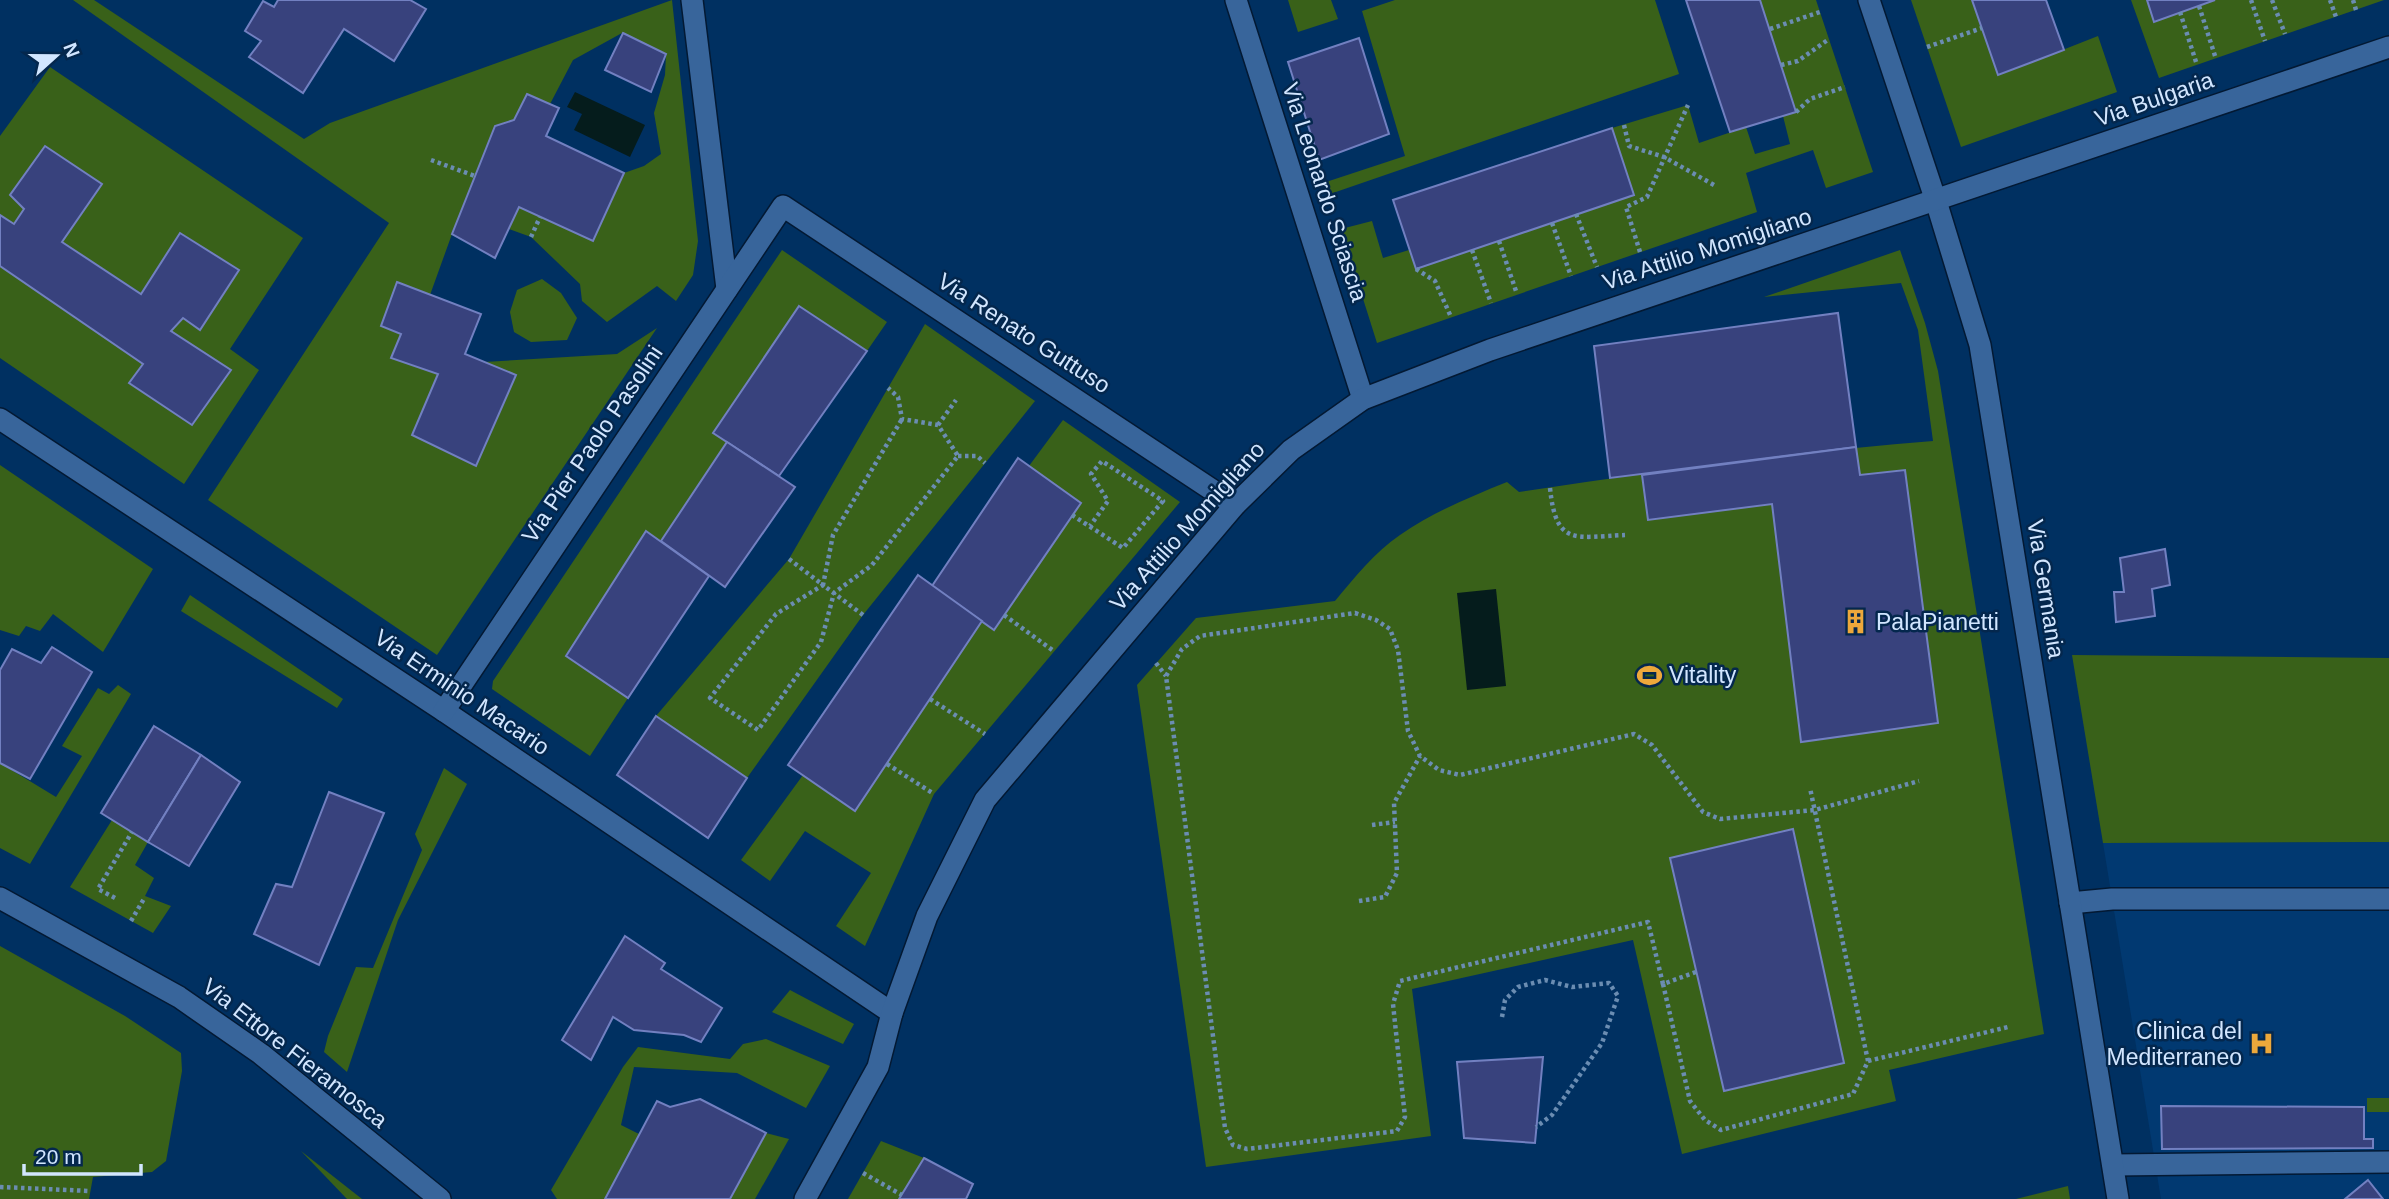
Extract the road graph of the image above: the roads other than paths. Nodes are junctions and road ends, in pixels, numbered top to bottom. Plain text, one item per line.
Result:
1 (692, 0) edge
2 (1236, 0) edge
3 (1868, 0) edge
4 (2389, 47) edge
5 (1936, 201) junction
6 (783, 206) joint
7 (727, 289) junction
8 (1363, 400) junction
9 (0, 419) edge
10 (1235, 505) junction
11 (444, 711) junction
12 (0, 898) edge
13 (2389, 900) edge
14 (2070, 903) junction
15 (892, 1013) junction
16 (2389, 1162) edge
17 (2113, 1165) junction
18 (440, 1199) edge
19 (805, 1199) edge
20 (2118, 1199) edge

1 - 7 street
2 - 8 street, Via Leonardo Sciascia
3 - 5 street, Via Germania
4 - 5 street, Via Bulgaria
5 - 8 street, Via Attilio Momigliano
5 - 14 street, Via Germania
6 - 7 street, Via Pier Paolo Pasolini
6 - 10 street, Via Renato Guttuso
7 - 11 street, Via Pier Paolo Pasolini
8 - 10 street, Via Attilio Momigliano
9 - 11 street, Via Erminio Macario
10 - 15 street, Via Attilio Momigliano
11 - 15 street, Via Erminio Macario
12 - 18 street, Via Ettore Fieramosca
13 - 14 street
14 - 17 street, Via Germania
15 - 19 street, Via Attilio Momigliano
16 - 17 street
17 - 20 street, Via Germania

